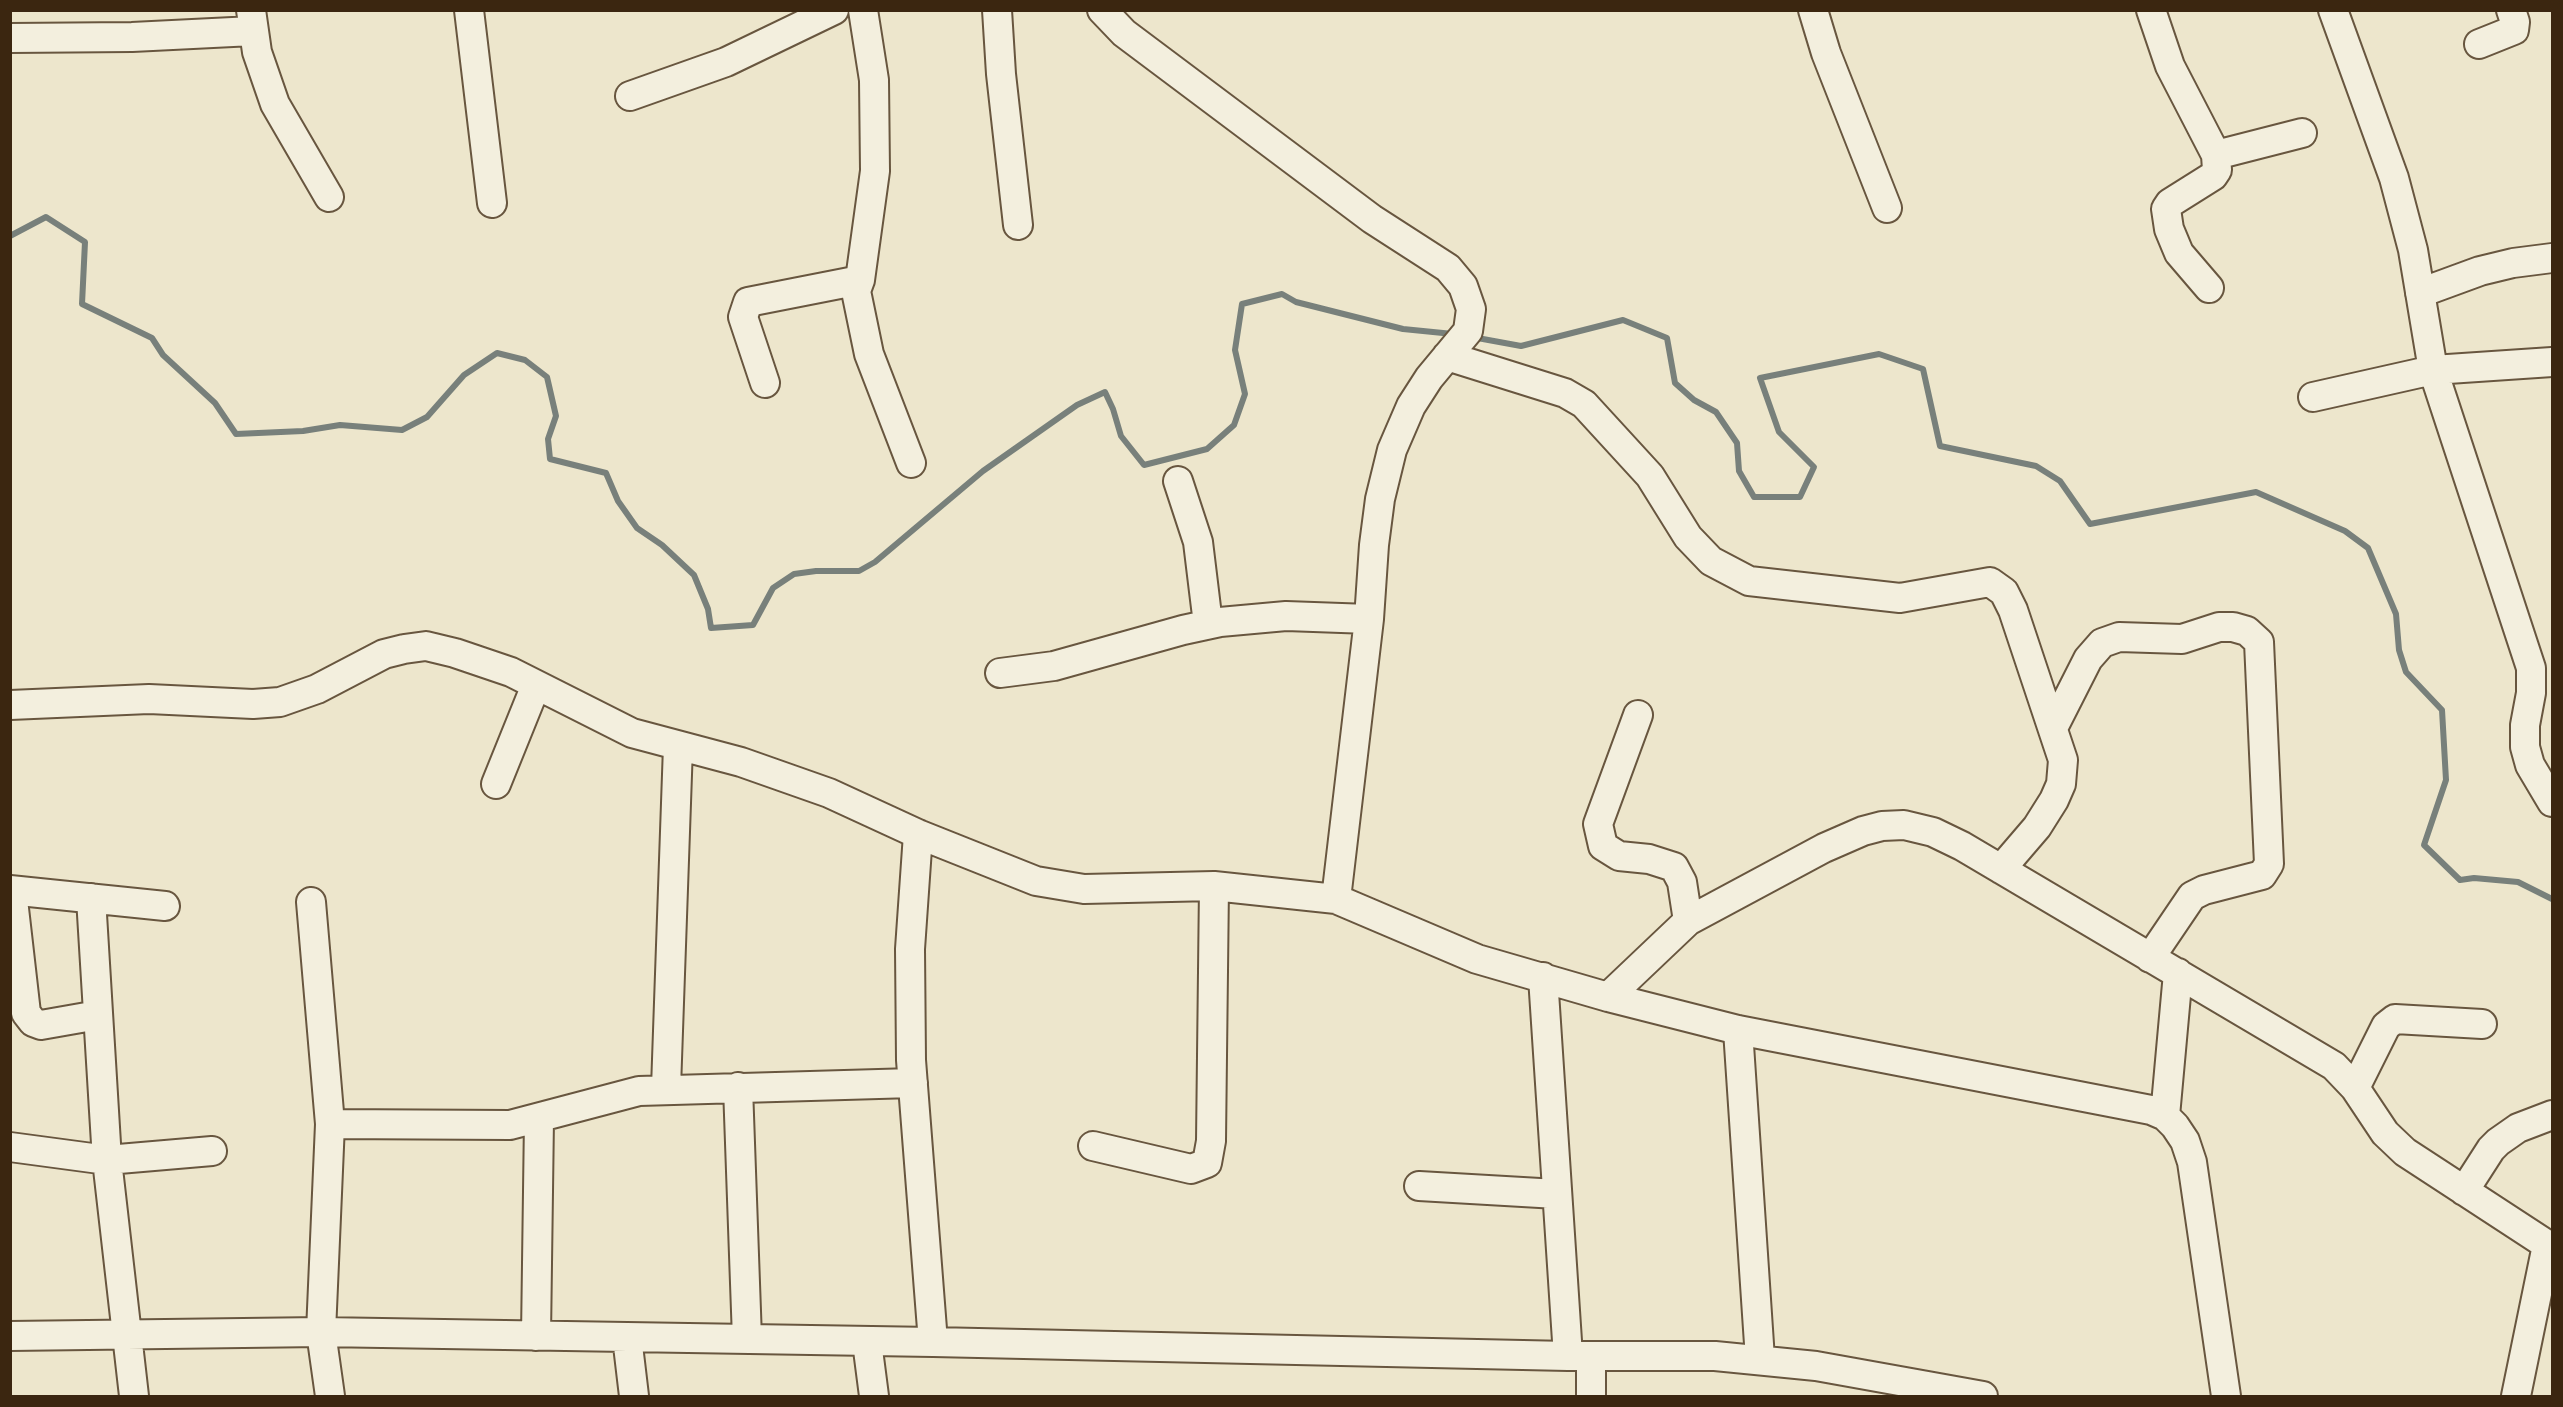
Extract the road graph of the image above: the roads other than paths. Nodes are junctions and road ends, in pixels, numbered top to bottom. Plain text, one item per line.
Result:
1 (469, 10) edge
2 (834, 10) edge
3 (863, 10) edge
4 (997, 10) edge
5 (1102, 10) edge
6 (1813, 10) edge
7 (2151, 10) edge
8 (2333, 10) edge
9 (2511, 10) edge
10 (252, 21) edge
11 (10, 38) edge
12 (2480, 44) dead end
13 (630, 96) dead end
14 (2302, 133) dead end
15 (2216, 155) junction
16 (329, 197) dead end
17 (492, 203) dead end
18 (1887, 208) dead end
19 (1018, 225) dead end
20 (2553, 258) edge
21 (860, 280) junction
22 (2209, 288) dead end
23 (2421, 293) junction
24 (1447, 356) junction
25 (2553, 362) edge
26 (2433, 370) junction
27 (765, 383) dead end
28 (2313, 397) dead end
29 (911, 463) dead end
30 (1178, 481) dead end
31 (1369, 619) junction
32 (1208, 624) junction
33 (1000, 673) dead end
34 (537, 685) junction
35 (10, 705) edge
36 (1638, 715) dead end
37 (2053, 728) junction
38 (678, 746) junction
39 (495, 784) dead end
40 (2553, 802) edge
41 (918, 834) junction
42 (2001, 869) junction
43 (1214, 886) junction
44 (11, 890) edge
45 (91, 898) junction
46 (1336, 899) junction
47 (311, 902) dead end
48 (165, 906) dead end
49 (1688, 921) junction
50 (2150, 958) junction
51 (2178, 973) junction
52 (1543, 977) junction
53 (1608, 997) junction
54 (98, 1015) junction
55 (2482, 1024) dead end
56 (1738, 1030) junction
57 (913, 1083) junction
58 (738, 1087) junction
59 (666, 1088) junction
60 (2355, 1088) junction
61 (2553, 1115) edge
62 (2165, 1116) junction
63 (539, 1119) junction
64 (330, 1124) junction
65 (1093, 1146) dead end
66 (10, 1147) edge
67 (212, 1151) dead end
68 (107, 1160) junction
69 (1419, 1186) dead end
70 (2464, 1191) junction
71 (1557, 1194) junction
72 (2550, 1246) edge
73 (321, 1332) junction
74 (10, 1336) edge
75 (126, 1336) junction
76 (536, 1336) junction
77 (627, 1337) junction
78 (747, 1339) junction
79 (867, 1342) junction
80 (933, 1342) junction
81 (1579, 1356) junction
82 (1760, 1359) junction
83 (134, 1396) edge
84 (330, 1396) edge
85 (634, 1396) edge
86 (874, 1396) edge
87 (1591, 1396) edge
88 (1983, 1396) edge
89 (2226, 1396) edge
90 (2516, 1396) edge

1 - 17 street
2 - 13 street
3 - 21 street
4 - 19 street
5 - 24 street
6 - 18 street
7 - 15 street
8 - 23 street
9 - 12 street
10 - 11 street
10 - 16 street
14 - 15 street
15 - 22 street
20 - 23 street
21 - 27 street
21 - 29 street
23 - 26 street
24 - 31 street
24 - 37 street
25 - 26 street
26 - 28 street
26 - 40 street
30 - 32 street
31 - 32 street
31 - 46 street
32 - 33 street
34 - 35 street
34 - 38 street
34 - 39 street
36 - 49 street
37 - 42 street
37 - 50 street
38 - 41 street
38 - 59 street
41 - 43 street
41 - 57 street
42 - 49 street
42 - 50 street
43 - 46 street
43 - 65 street
44 - 45 street
44 - 54 street
45 - 48 street
45 - 54 street
46 - 52 street
47 - 64 street
49 - 53 street
50 - 51 street
51 - 60 street
51 - 62 street
52 - 53 street
52 - 71 street
53 - 56 street
54 - 68 street
55 - 60 street
56 - 62 street
56 - 82 street
57 - 58 street
57 - 80 street
58 - 59 street
58 - 78 street
59 - 63 street
60 - 70 street
61 - 70 street
62 - 89 street
63 - 64 street
63 - 76 street
64 - 73 street
66 - 68 street
67 - 68 street
68 - 75 street
69 - 71 street
70 - 72 street
71 - 81 street
72 - 90 street
73 - 75 street
73 - 76 street
73 - 84 street
74 - 75 street
75 - 83 street
76 - 77 street
77 - 78 street
77 - 85 street
78 - 79 street
79 - 80 street
79 - 86 street
80 - 81 street
81 - 82 street
81 - 87 street
82 - 88 street

